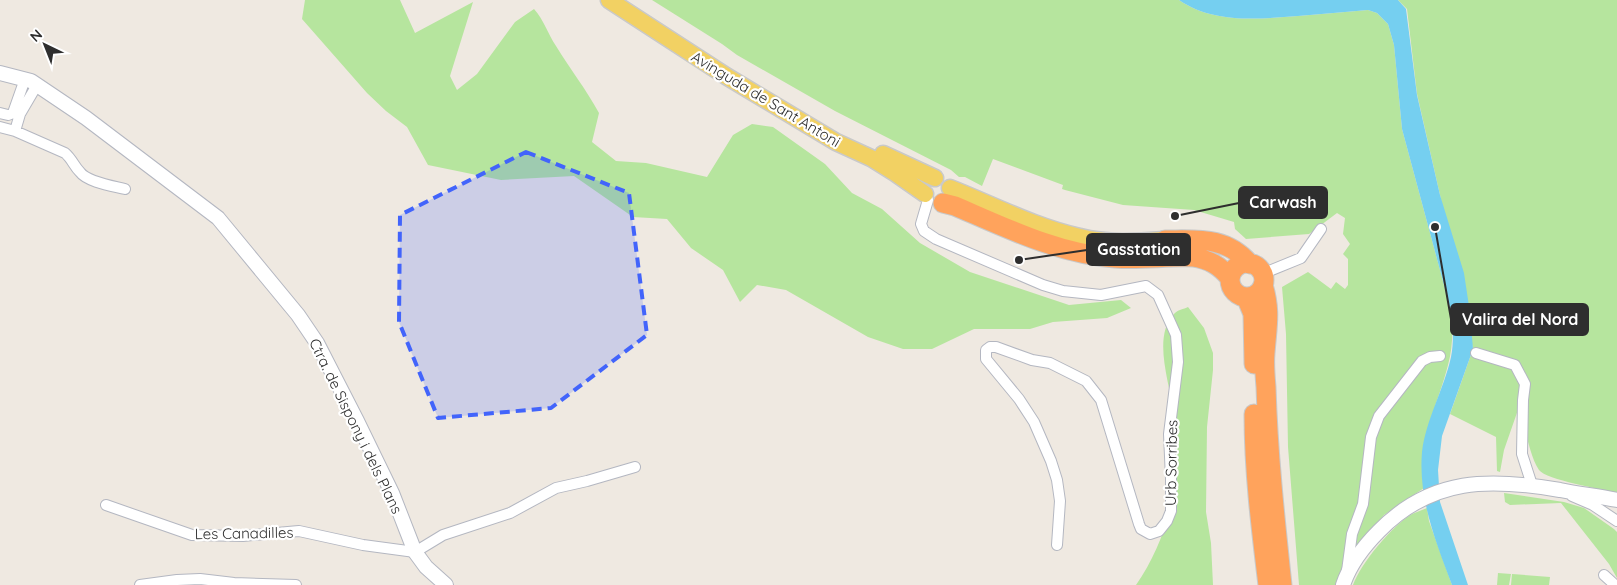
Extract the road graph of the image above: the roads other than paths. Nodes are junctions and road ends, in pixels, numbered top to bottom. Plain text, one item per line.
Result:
1 (609, 0) edge
2 (625, 0) edge
3 (0, 73) edge
4 (31, 82) junction
5 (0, 113) edge
6 (0, 128) edge
7 (15, 131) junction
8 (125, 189) dead end
9 (937, 197) junction
10 (1321, 228) dead end
11 (1164, 240) joint
12 (1258, 274) junction
13 (1230, 278) junction
14 (1246, 297) junction
15 (1476, 353) dead end
16 (1440, 356) dead end
17 (635, 467) dead end
18 (1527, 485) junction
19 (1561, 490) junction
20 (1617, 500) edge
21 (106, 505) dead end
22 (1617, 521) edge
23 (1057, 545) dead end
24 (415, 552) junction
25 (1604, 575) dead end
26 (1345, 579) edge
27 (140, 585) edge
28 (296, 585) edge
29 (446, 585) edge
30 (1268, 585) edge
31 (1282, 585) edge
32 (1615, 585) edge

1 - 9 main road, Avinguda de Sant Antoni
2 - 9 main road, Avinguda de Sant Antoni
3 - 4 main road, Ctra. de Sispony i dels Plans
4 - 5 street
4 - 7 street
4 - 24 main road, Ctra. de Sispony i dels Plans
6 - 7 street
7 - 8 street
9 - 11 main road, Avinguda de Sant Antoni
9 - 13 highway, Avinguda de Sant Antoni
9 - 23 street, Urb Sorribes
10 - 12 street
11 - 12 highway, Avinguda de Sant Antoni
12 - 13 highway
12 - 14 highway
12 - 31 highway
13 - 14 highway
14 - 30 highway
15 - 18 street
16 - 26 street
17 - 24 street
18 - 19 main road
18 - 26 main road
19 - 20 main road
19 - 22 street
21 - 24 street, Les Canadilles
24 - 29 main road, Ctra. de Sispony i dels Plans
25 - 32 street
27 - 28 street

